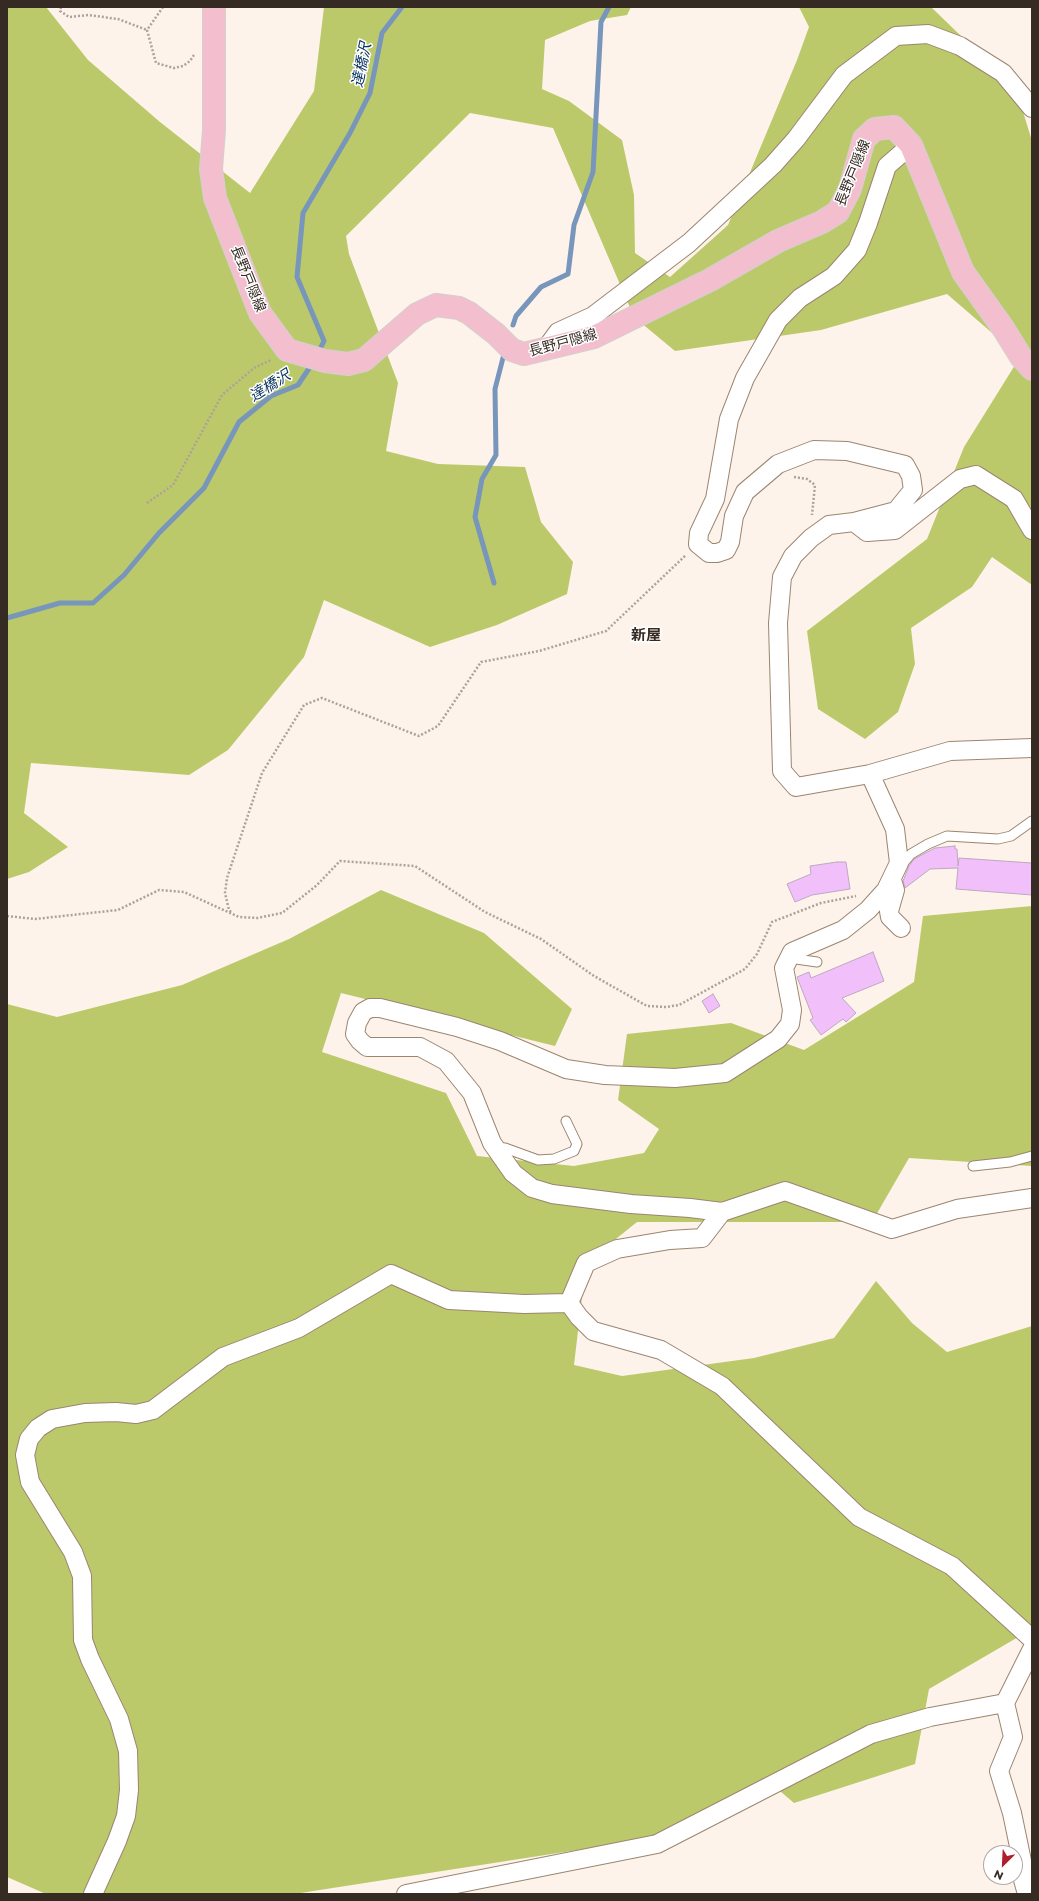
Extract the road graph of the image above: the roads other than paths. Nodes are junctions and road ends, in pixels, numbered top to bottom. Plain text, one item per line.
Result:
1 (214, 7) edge
2 (1032, 108) edge
3 (911, 146) junction
4 (547, 347) junction
5 (1032, 368) edge
6 (854, 522) junction
7 (1032, 530) edge
8 (1032, 748) edge
9 (870, 774) junction
10 (1032, 821) edge
11 (899, 863) junction
12 (892, 879) junction
13 (901, 928) dead end
14 (789, 958) junction
15 (817, 962) dead end
16 (566, 1121) dead end
17 (495, 1147) junction
18 (1032, 1156) edge
19 (974, 1166) dead end
20 (1032, 1198) edge
21 (722, 1212) junction
22 (569, 1303) junction
23 (1032, 1639) edge
24 (1032, 1649) edge
25 (1005, 1703) junction
26 (1027, 1860) edge
27 (93, 1894) edge
28 (406, 1894) edge
29 (1027, 1894) edge

1 - 4 main road, 長野戸隠線
2 - 4 street
3 - 4 main road, 長野戸隠線
3 - 5 main road, 長野戸隠線
3 - 6 street
6 - 7 street
6 - 9 street
8 - 9 street
9 - 11 street
10 - 11 lane
11 - 12 street
12 - 13 street
12 - 14 street
14 - 15 lane
14 - 17 street
16 - 17 lane
17 - 21 street
18 - 19 lane
20 - 21 street
21 - 22 street
22 - 23 street
22 - 27 street
24 - 25 street
25 - 26 street
25 - 28 street
26 - 29 street

